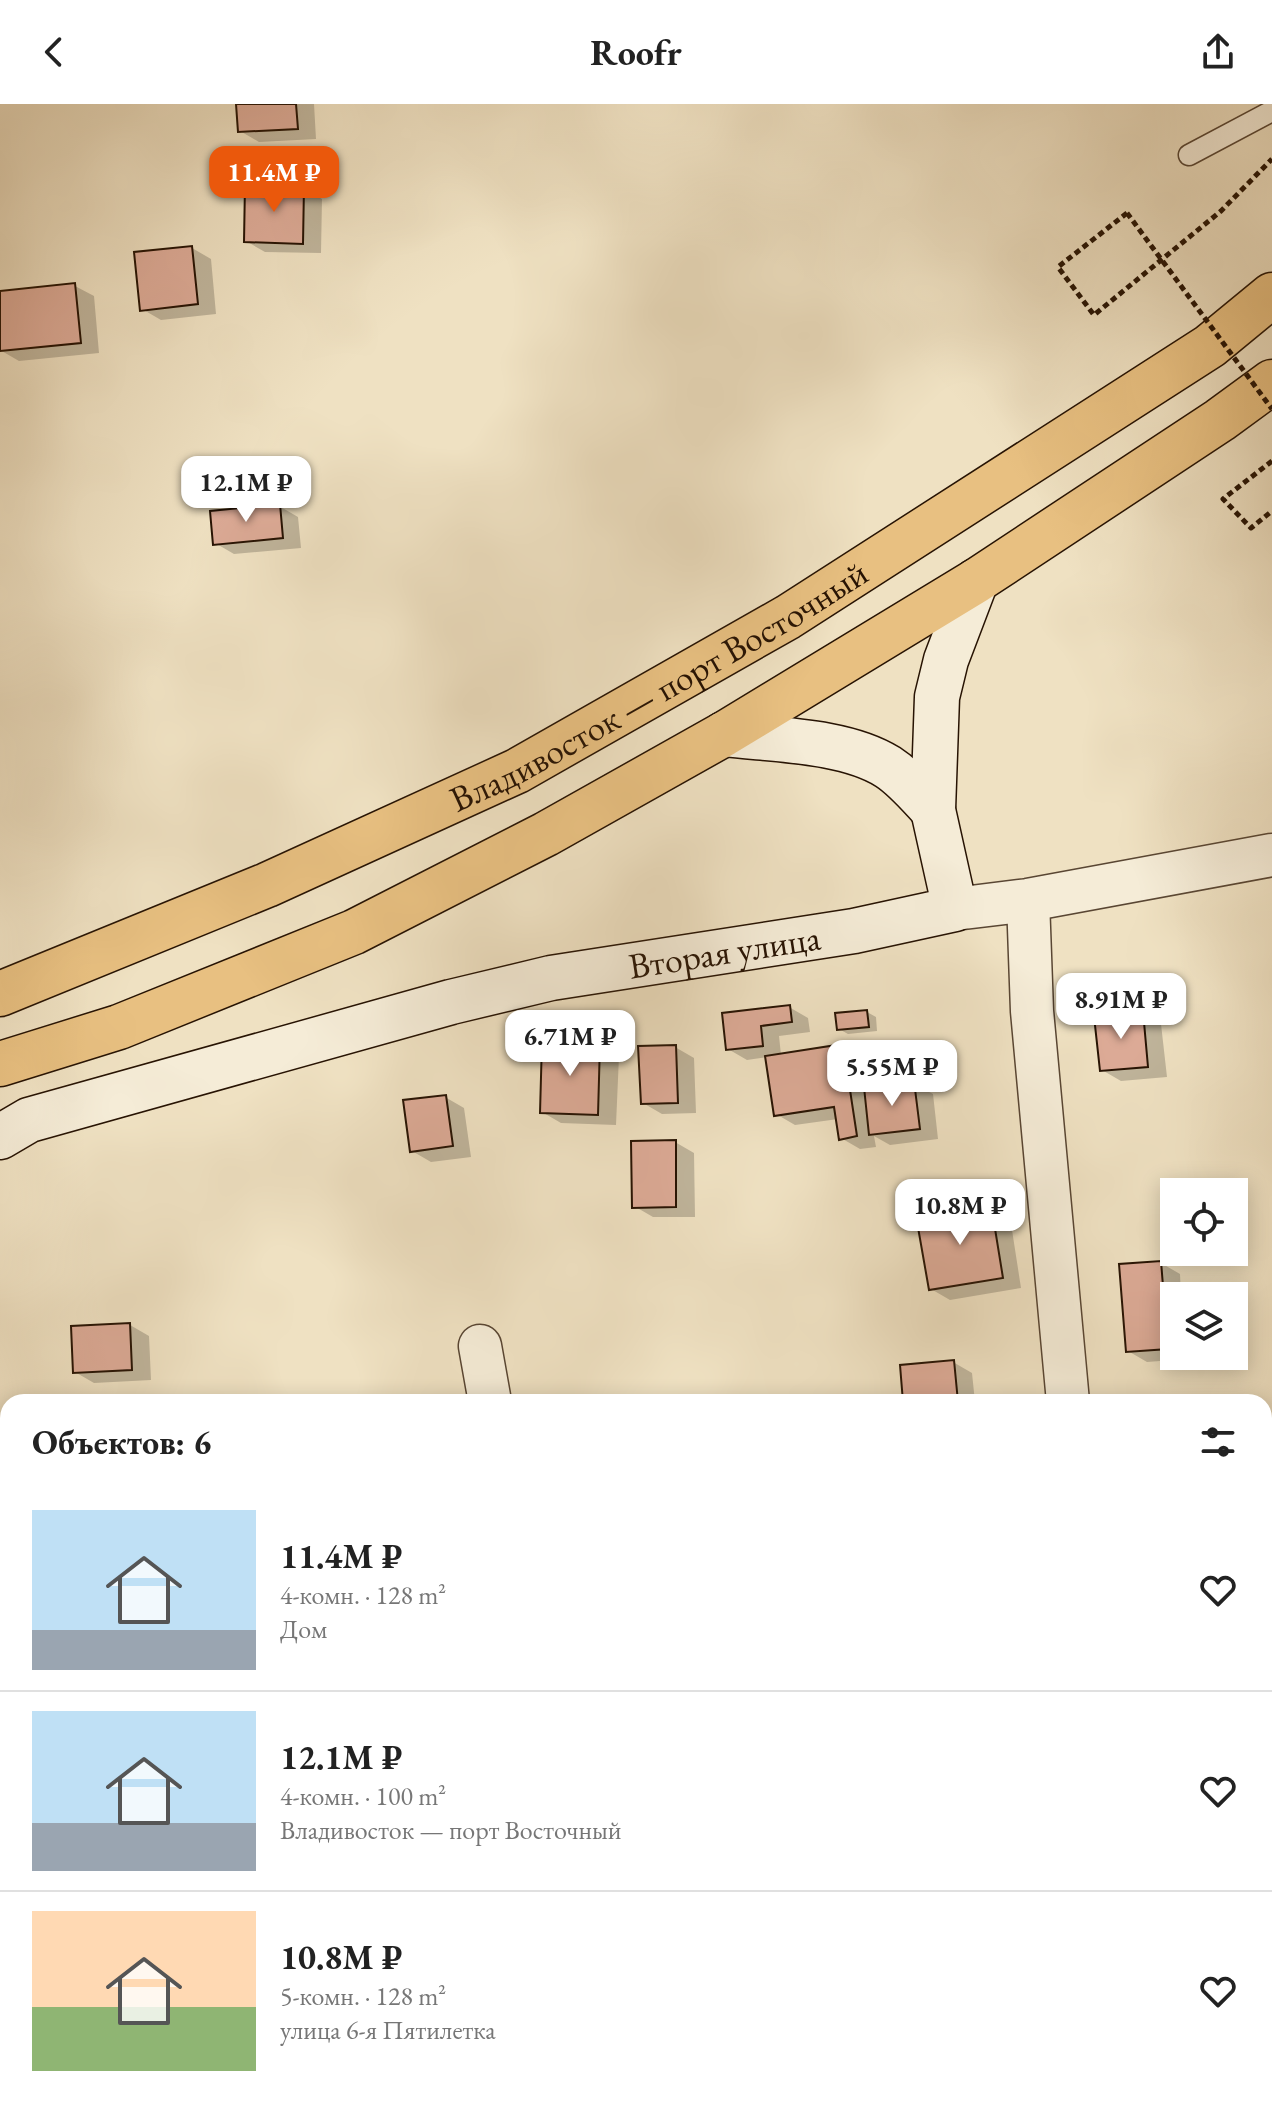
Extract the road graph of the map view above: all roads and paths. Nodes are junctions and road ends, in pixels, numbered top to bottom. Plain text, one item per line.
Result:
1 (1272, 111) edge
2 (1189, 155) dead end
3 (1272, 159) edge
4 (1272, 295) edge
5 (1272, 382) edge
6 (1272, 409) edge
7 (1272, 461) edge
8 (1272, 511) edge
9 (976, 581) junction
10 (724, 734) junction
11 (933, 810) junction
12 (1272, 855) edge
13 (1028, 900) junction
14 (955, 909) junction
15 (0, 994) edge
16 (0, 1064) edge
17 (0, 1137) edge
18 (480, 1346) dead end
19 (489, 1394) edge
20 (1067, 1394) edge

1 - 2 lane
3 - 6 path, bridge
4 - 15 highway, Владивосток — порт Восточный
5 - 9 highway, Владивосток — порт Восточный
7 - 8 path
9 - 10 highway, Владивосток — порт Восточный
9 - 11 main road
10 - 11 main road
10 - 16 highway, Владивосток — порт Восточный
11 - 14 main road
12 - 13 street, Вторая улица
13 - 14 street, Вторая улица
13 - 20 street
14 - 17 main road, Вторая улица
18 - 19 street

